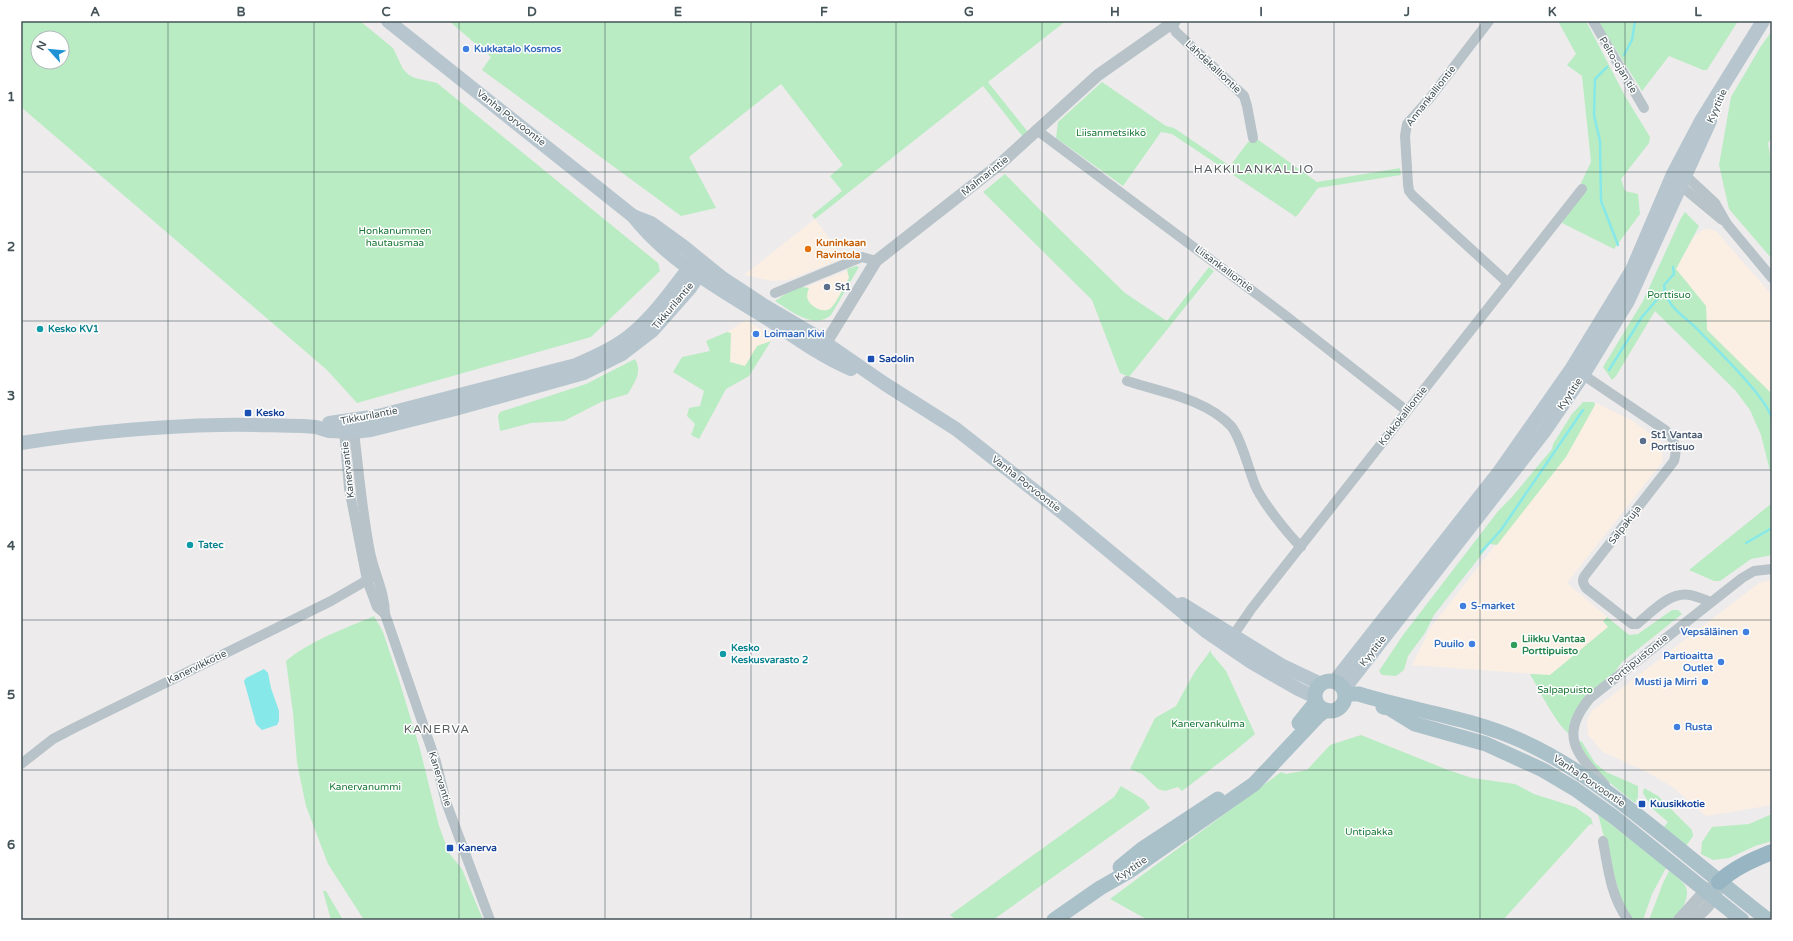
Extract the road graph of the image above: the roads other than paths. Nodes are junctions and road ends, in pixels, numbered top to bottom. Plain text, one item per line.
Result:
1 (388, 21) edge
2 (1489, 21) edge
3 (1593, 21) edge
4 (1764, 21) edge
5 (1173, 22) edge
6 (1644, 108) dead end
7 (1038, 131) junction
8 (1253, 138) dead end
9 (1680, 178) junction
10 (1582, 189) dead end
11 (876, 262) junction
12 (696, 269) junction
13 (1772, 278) edge
14 (1508, 283) junction
15 (775, 292) dead end
16 (823, 348) junction
17 (1578, 371) junction
18 (1128, 381) dead end
19 (1407, 411) junction
20 (349, 428) junction
21 (21, 443) edge
22 (1301, 547) junction
23 (1772, 569) edge
24 (371, 578) junction
25 (1711, 602) junction
26 (1230, 641) junction
27 (1331, 695) junction
28 (21, 764) edge
29 (1623, 804) junction
30 (1603, 841) dead end
31 (1772, 852) edge
32 (1720, 882) junction
33 (1710, 894) junction
34 (490, 920) edge
35 (1054, 920) edge
36 (1628, 920) edge
37 (1679, 920) edge
38 (1692, 920) edge
39 (1742, 920) edge
40 (1768, 920) edge

1 - 12 main road, Vanha Porvoontie
2 - 14 street, Annankalliontie
3 - 6 street, Pelto-ojan tie
4 - 9 main road, Kyytitie
5 - 7 street, Malmarintie
5 - 8 street, Lähdekalliontie
7 - 11 street, Malmarintie
7 - 19 street, Liisankalliontie
9 - 13 street
9 - 17 main road, Kyytitie
10 - 14 street, Kokkokalliontie
11 - 15 street
11 - 16 street, Malmarintie
12 - 16 main road, Vanha Porvoontie
12 - 20 main road, Tikkurilantie
14 - 19 street, Kokkokalliontie
16 - 26 main road, Vanha Porvoontie
17 - 25 street, Salpakuja
17 - 27 main road, Kyytitie
18 - 22 street
19 - 22 street, Kokkokalliontie
20 - 21 main road, Tikkurilantie
20 - 24 street, Kanervantie
22 - 26 street, Kokkokalliontie
23 - 25 street, Porttipuistontie
24 - 28 street, Kanervikkotie
24 - 34 street, Kanervantie
25 - 29 street, Porttipuistontie
26 - 27 main road, Vanha Porvoontie
27 - 29 main road, Vanha Porvoontie
27 - 33 main road, Vanha Porvoontie
27 - 35 main road, Kyytitie
29 - 32 main road, Vanha Porvoontie
30 - 36 street
31 - 32 highway
32 - 33 street
32 - 40 main road, Vanha Porvoontie
33 - 37 street
33 - 38 street
33 - 39 main road, Vanha Porvoontie

